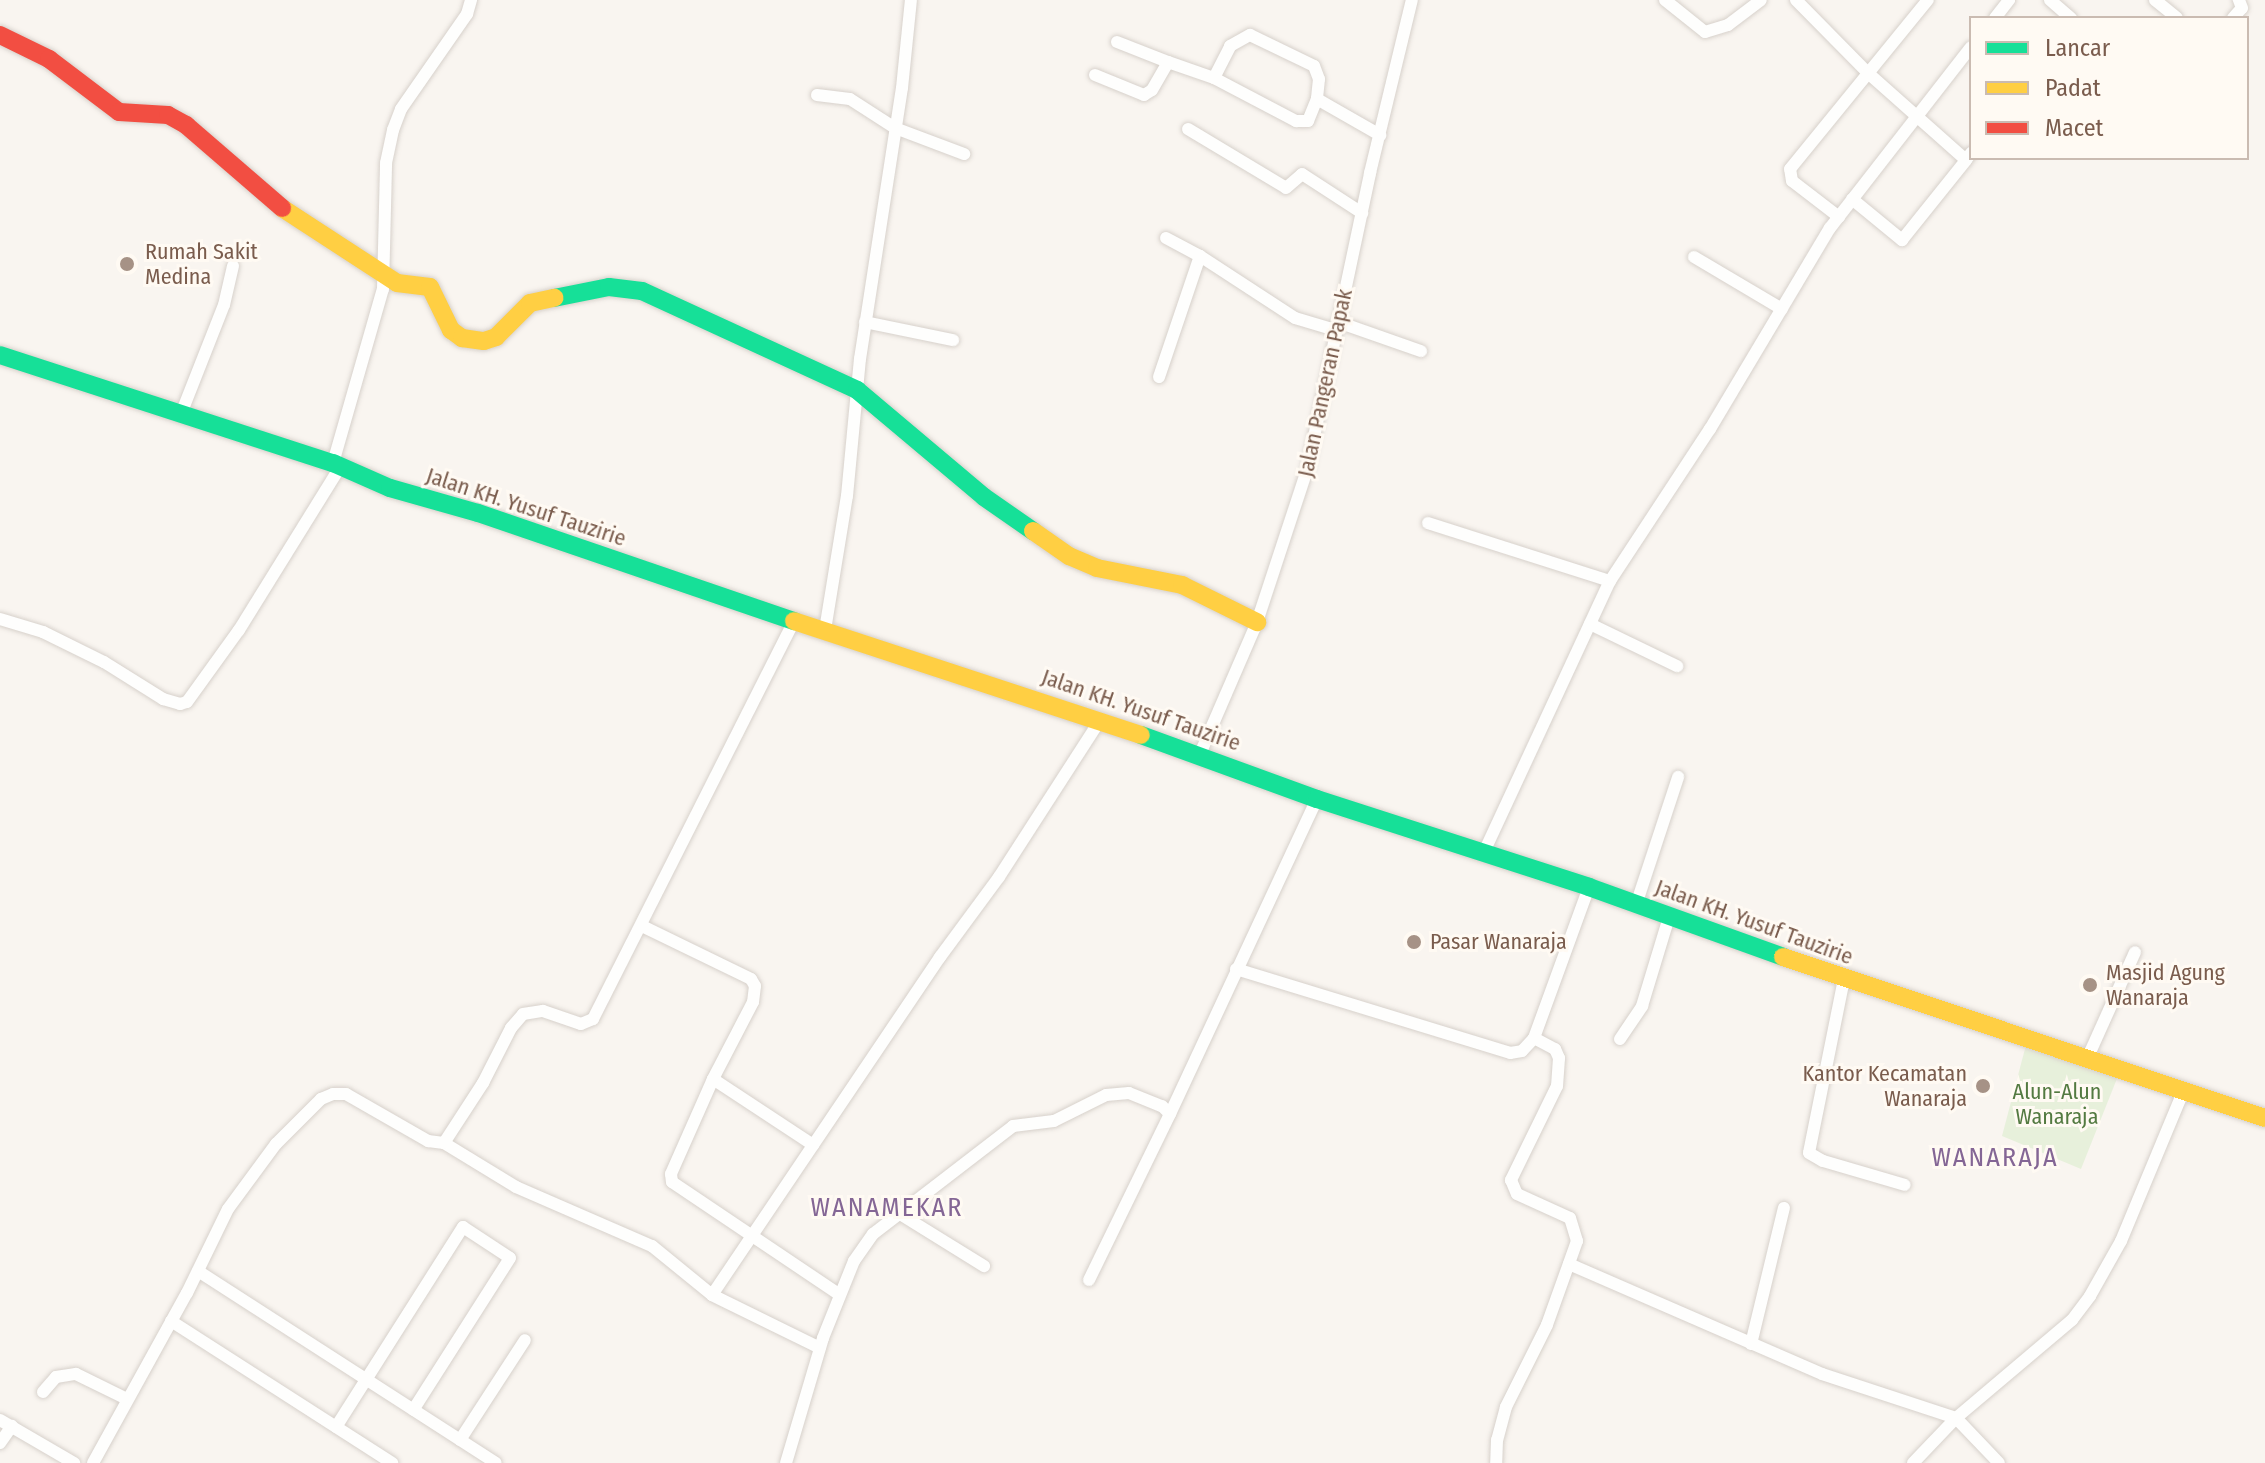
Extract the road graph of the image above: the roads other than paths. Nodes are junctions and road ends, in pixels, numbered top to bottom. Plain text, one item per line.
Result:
1 (471, 0) edge
2 (911, 0) edge
3 (1412, 0) edge
4 (1665, 0) edge
5 (1761, 0) edge
6 (1796, 0) edge
7 (1928, 0) edge
8 (2009, 0) edge
9 (2050, 0) edge
10 (2155, 0) edge
11 (1997, 16) edge
12 (2069, 16) edge
13 (2175, 16) edge
14 (0, 35) edge
15 (1117, 42) dead end
16 (1969, 49) edge
17 (1168, 62) junction
18 (1868, 73) junction
19 (1095, 75) dead end
20 (1214, 78) junction
21 (817, 95) dead end
22 (1317, 99) junction
23 (1915, 115) junction
24 (895, 128) junction
25 (1188, 129) dead end
26 (1380, 135) junction
27 (964, 154) dead end
28 (1968, 156) edge
29 (1852, 199) junction
30 (1362, 213) junction
31 (1839, 217) junction
32 (1166, 238) dead end
33 (1200, 256) junction
34 (1694, 257) dead end
35 (233, 266) dead end
36 (384, 277) junction
37 (1782, 309) junction
38 (865, 322) junction
39 (1336, 326) junction
40 (953, 340) dead end
41 (1421, 351) dead end
42 (0, 355) edge
43 (1159, 377) dead end
44 (857, 390) junction
45 (181, 414) junction
46 (336, 465) junction
47 (1428, 523) dead end
48 (1610, 581) junction
49 (0, 619) edge
50 (794, 621) junction
51 (1257, 622) junction
52 (1590, 624) junction
53 (825, 630) junction
54 (1677, 666) dead end
55 (1100, 720) junction
56 (1200, 754) junction
57 (1678, 777) dead end
58 (1317, 799) junction
59 (1484, 852) junction
60 (1589, 887) junction
61 (1636, 905) junction
62 (1669, 917) junction
63 (642, 926) junction
64 (2135, 952) dead end
65 (1236, 969) junction
66 (1844, 979) junction
67 (1534, 1038) junction
68 (1620, 1039) dead end
69 (2087, 1059) junction
70 (713, 1079) junction
71 (2183, 1092) junction
72 (1170, 1114) junction
73 (2265, 1118) edge
74 (444, 1143) junction
75 (813, 1145) junction
76 (1905, 1185) dead end
77 (1784, 1208) dead end
78 (900, 1214) junction
79 (750, 1238) junction
80 (1569, 1264) junction
81 (984, 1266) dead end
82 (198, 1271) junction
83 (1089, 1280) dead end
84 (712, 1295) junction
85 (840, 1295) junction
86 (171, 1321) junction
87 (525, 1340) dead end
88 (1751, 1344) junction
89 (820, 1348) junction
90 (366, 1379) junction
91 (43, 1392) dead end
92 (127, 1399) junction
93 (413, 1410) junction
94 (1956, 1418) junction
95 (6, 1423) edge
96 (336, 1427) junction
97 (460, 1440) junction
98 (0, 1443) edge
99 (74, 1463) edge
100 (93, 1463) edge
101 (392, 1463) edge
102 (496, 1463) edge
103 (786, 1463) edge
104 (1496, 1463) edge
105 (1913, 1463) edge
106 (1999, 1463) edge

1 - 36 street
2 - 24 street
3 - 26 street, Jalan Pangeran Papak
4 - 5 street
6 - 18 street
7 - 18 street
8 - 11 street
9 - 12 street
10 - 13 street
14 - 36 main road
15 - 17 street
16 - 23 street
17 - 19 street
17 - 20 street
18 - 23 street
18 - 31 street
20 - 22 street
20 - 22 street
21 - 24 street
22 - 26 street
23 - 28 street
23 - 29 street
24 - 27 street
24 - 38 street
25 - 30 street
26 - 30 street, Jalan Pangeran Papak
28 - 29 street
29 - 31 street
30 - 39 street, Jalan Pangeran Papak
31 - 37 street
32 - 33 street
33 - 39 street
33 - 43 street
34 - 37 street
35 - 45 street
36 - 44 main road
36 - 46 street
37 - 48 street
38 - 40 street
38 - 44 street
39 - 41 street
39 - 51 street, Jalan Pangeran Papak
42 - 45 main road, Jalan KH. Yusuf Tauzirie
44 - 51 main road
44 - 53 street
45 - 46 main road, Jalan KH. Yusuf Tauzirie
46 - 49 street
46 - 50 main road, Jalan KH. Yusuf Tauzirie
47 - 48 street
48 - 52 street
50 - 53 main road, Jalan KH. Yusuf Tauzirie
50 - 63 street
51 - 56 street, Jalan Pangeran Papak
52 - 54 street
52 - 59 street
53 - 55 main road, Jalan KH. Yusuf Tauzirie
55 - 56 main road, Jalan KH. Yusuf Tauzirie
55 - 75 street
56 - 58 main road, Jalan KH. Yusuf Tauzirie
57 - 61 street
58 - 59 main road, Jalan KH. Yusuf Tauzirie
58 - 65 street
59 - 60 main road, Jalan KH. Yusuf Tauzirie
60 - 61 main road, Jalan KH. Yusuf Tauzirie
60 - 67 street
61 - 62 main road, Jalan KH. Yusuf Tauzirie
62 - 66 main road, Jalan KH. Yusuf Tauzirie
62 - 68 street
63 - 70 street
63 - 74 street
64 - 69 street
65 - 67 street
65 - 72 street
66 - 69 main road, Jalan KH. Yusuf Tauzirie
66 - 76 street
67 - 80 street
69 - 71 main road, Jalan KH. Yusuf Tauzirie
70 - 75 street
70 - 79 street
71 - 73 main road, Jalan KH. Yusuf Tauzirie
71 - 94 street
72 - 78 street
72 - 83 street
74 - 82 street
74 - 84 street
75 - 79 street
77 - 88 street
78 - 81 street
78 - 85 street
79 - 84 street
79 - 85 street
80 - 88 street
80 - 104 street
82 - 86 street
82 - 90 street
84 - 89 street
85 - 89 street
86 - 92 street
86 - 96 street
87 - 97 street
88 - 94 street
89 - 103 street
90 - 93 street
90 - 93 street
90 - 96 street
91 - 92 street
92 - 100 street
93 - 97 street
94 - 105 street
94 - 106 street
95 - 98 street
95 - 99 street
96 - 101 street
97 - 102 street

